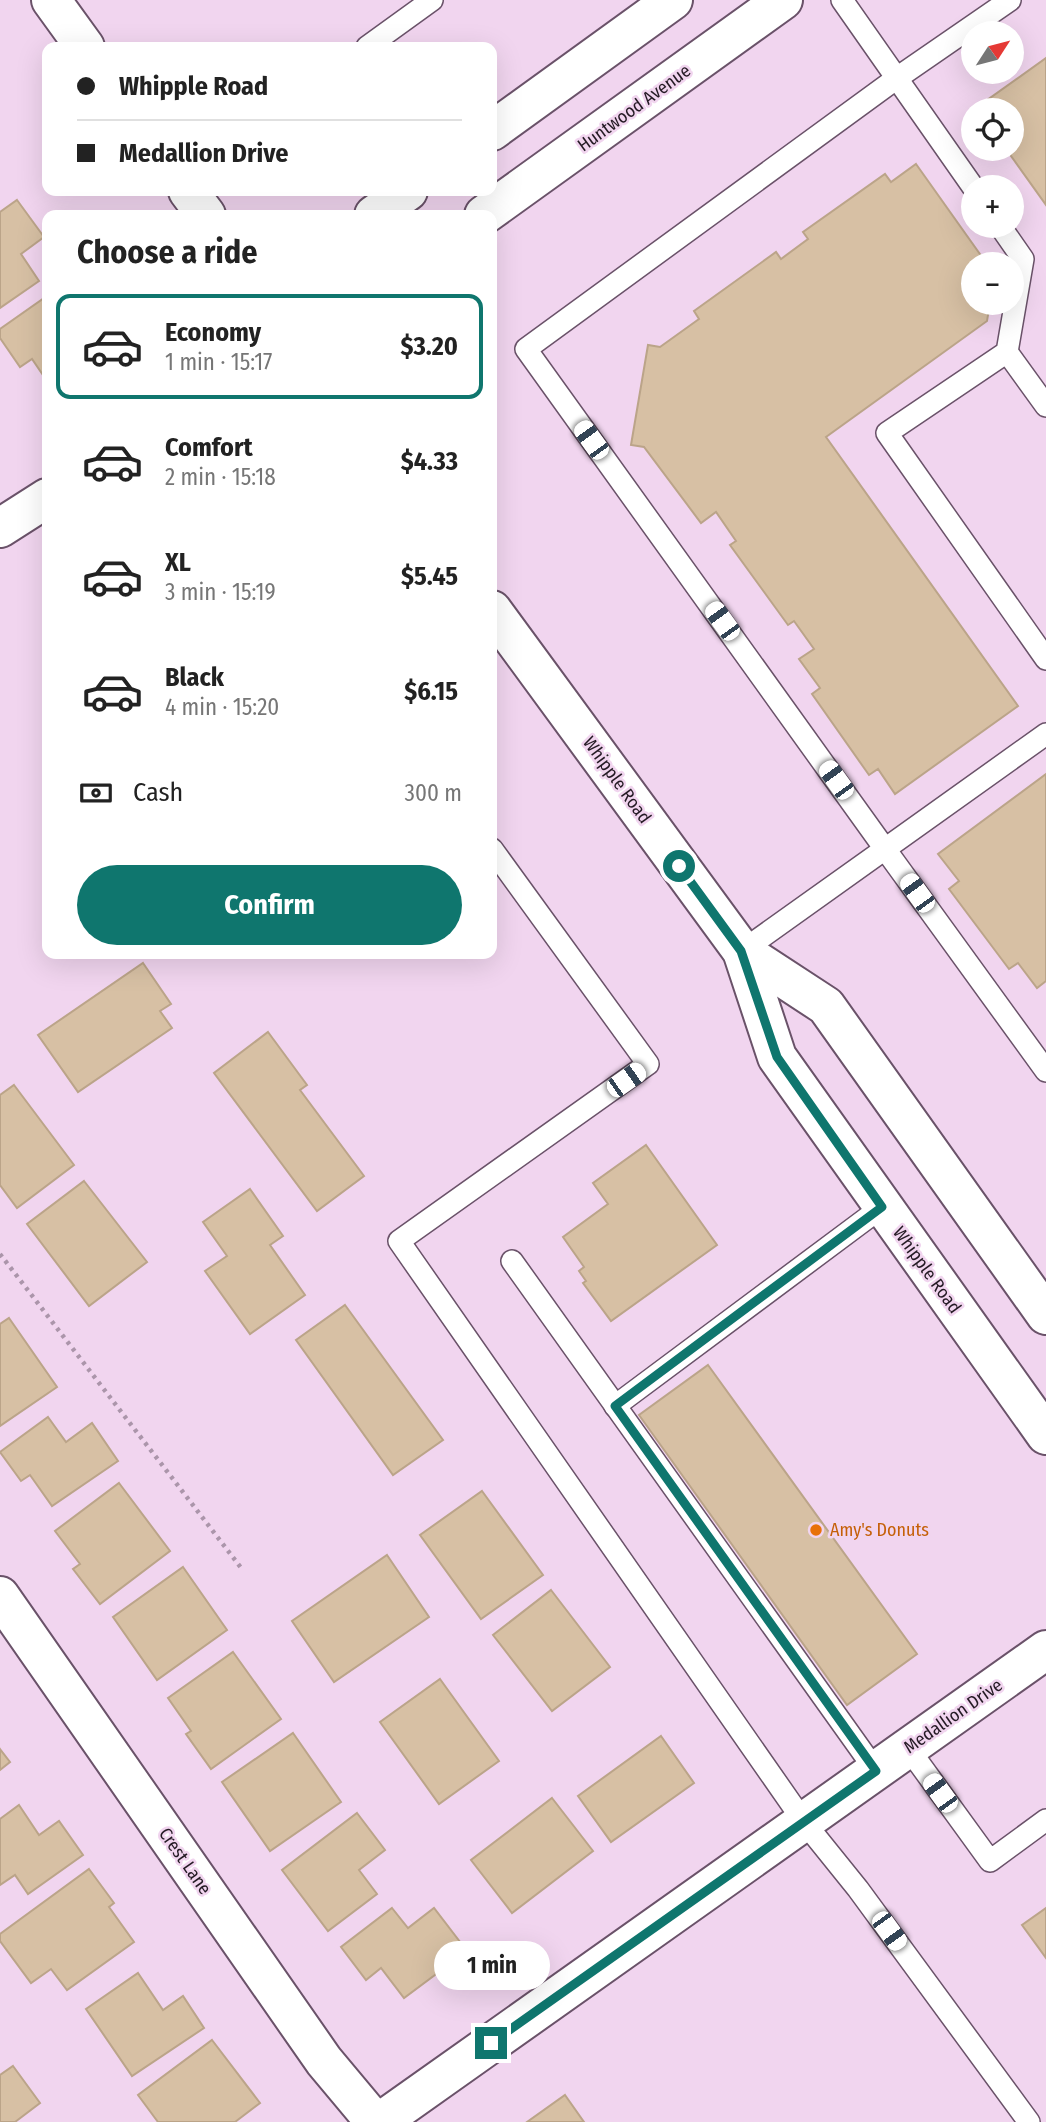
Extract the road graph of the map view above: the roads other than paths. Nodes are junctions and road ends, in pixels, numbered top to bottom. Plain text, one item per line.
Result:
1 (51, 0) edge
2 (432, 0) edge
3 (673, 0) edge
4 (783, 0) edge
5 (842, 0) edge
6 (1010, 0) edge
7 (81, 42) edge
8 (374, 42) edge
9 (897, 78) junction
10 (497, 127) edge
11 (965, 175) edge
12 (401, 196) edge
13 (381, 210) edge
14 (491, 210) edge
15 (1008, 238) edge
16 (1007, 352) junction
17 (1046, 406) edge
18 (42, 500) edge
19 (5, 515) edge
20 (497, 617) edge
21 (1046, 659) edge
22 (1046, 734) edge
23 (885, 849) junction
24 (497, 856) edge
25 (741, 951) junction
26 (1046, 1071) edge
27 (882, 1207) junction
28 (512, 1261) dead end
29 (1046, 1315) edge
30 (615, 1406) junction
31 (1046, 1435) edge
32 (0, 1596) edge
33 (1046, 1650) edge
34 (908, 1748) junction
35 (876, 1771) junction
36 (1046, 1820) edge
37 (804, 1822) junction
38 (377, 2122) edge
39 (1029, 2122) edge

1 - 7 street
2 - 8 lane
3 - 10 street
4 - 14 street, Huntwood Avenue
5 - 9 lane
6 - 9 lane
9 - 11 lane
9 - 23 lane
12 - 13 street
15 - 16 lane
16 - 17 lane
16 - 21 lane
18 - 19 street
20 - 25 street, Whipple Road
22 - 23 lane
23 - 25 lane
23 - 26 lane
24 - 37 lane
25 - 27 street, Whipple Road
25 - 29 street, Whipple Road
27 - 30 lane
27 - 31 street, Whipple Road
28 - 30 lane
30 - 35 lane
32 - 38 street, Crest Lane
33 - 34 street, Medallion Drive
34 - 35 street, Medallion Drive
34 - 36 lane
35 - 37 street, Medallion Drive
37 - 38 street, Medallion Drive
37 - 39 lane

